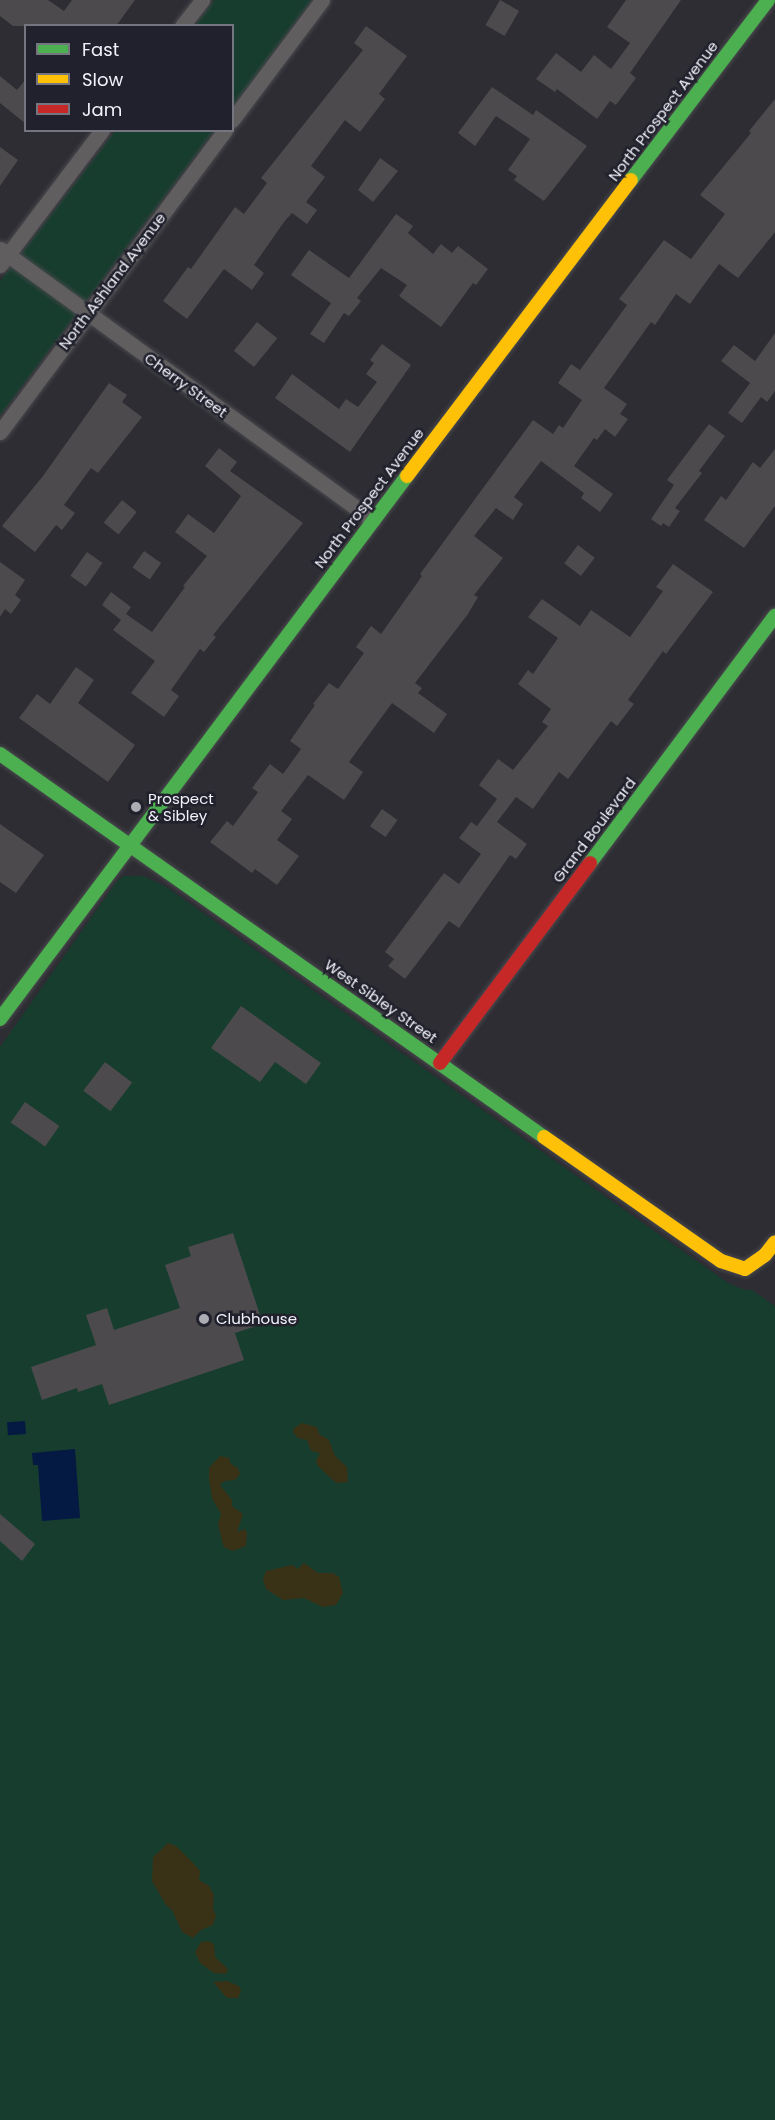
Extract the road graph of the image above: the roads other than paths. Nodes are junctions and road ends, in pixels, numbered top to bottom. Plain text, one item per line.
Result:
1 (202, 0) edge
2 (322, 0) edge
3 (768, 0) edge
4 (184, 24) edge
5 (234, 117) edge
6 (100, 132) edge
7 (224, 132) edge
8 (3, 256) edge
9 (88, 313) junction
10 (0, 432) edge
11 (373, 520) junction
12 (775, 616) edge
13 (0, 754) edge
14 (130, 846) junction
15 (0, 1019) edge
16 (440, 1063) junction
17 (775, 1242) edge

1 - 4 street
2 - 5 street
3 - 11 street, North Prospect Avenue
6 - 8 street
7 - 9 street, North Ashland Avenue
8 - 9 street, Cherry Street
9 - 10 street, North Ashland Avenue
9 - 11 street, Cherry Street
11 - 14 street, North Prospect Avenue
12 - 16 street, Grand Boulevard
13 - 14 street, West Sibley Street
14 - 15 street, North Prospect Avenue
14 - 16 street, West Sibley Street
16 - 17 street, West Sibley Street

